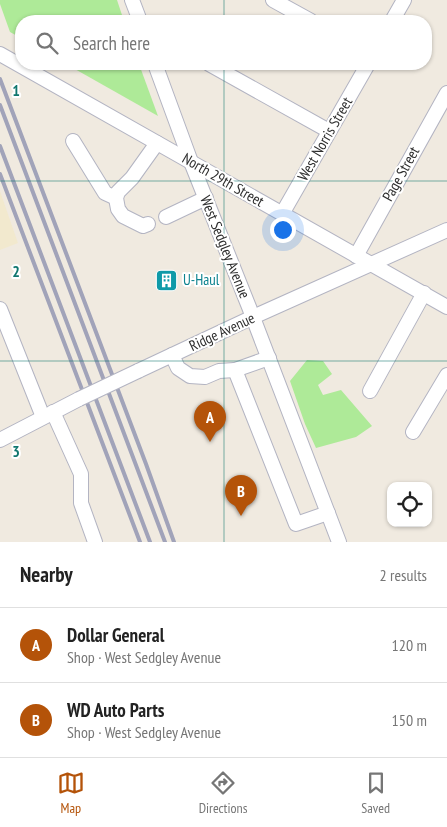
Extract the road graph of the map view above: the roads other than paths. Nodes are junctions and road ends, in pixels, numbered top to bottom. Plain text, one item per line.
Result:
1 (132, 0) edge
2 (273, 0) edge
3 (404, 0) edge
4 (138, 15) edge
5 (300, 15) edge
6 (395, 15) edge
7 (0, 54) edge
8 (15, 63) edge
9 (28, 70) edge
10 (157, 70) edge
11 (220, 70) edge
12 (365, 70) edge
13 (447, 93) edge
14 (329, 131) junction
15 (73, 141) dead end
16 (157, 143) junction
17 (192, 162) junction
18 (116, 198) junction
19 (206, 198) junction
20 (282, 214) junction
21 (166, 217) dead end
22 (148, 224) dead end
23 (447, 230) edge
24 (356, 256) junction
25 (372, 264) junction
26 (424, 293) junction
27 (447, 307) edge
28 (0, 309) edge
29 (253, 317) junction
30 (172, 355) junction
31 (268, 358) junction
32 (235, 370) junction
33 (447, 376) edge
34 (370, 391) dead end
35 (48, 415) junction
36 (413, 432) dead end
37 (0, 440) edge
38 (328, 513) junction
39 (95, 542) edge
40 (339, 542) edge

1 - 4 street
2 - 5 street
3 - 6 street
7 - 8 street, North 29th Street
9 - 16 street, North 29th Street
10 - 17 street, West Sedgley Avenue
11 - 14 street
12 - 14 street, West Norris Street
13 - 24 street, Page Street
14 - 20 street, West Norris Street
15 - 18 street
16 - 17 street, North 29th Street
16 - 18 street
17 - 19 street, West Sedgley Avenue
17 - 20 street, North 29th Street
18 - 22 street
19 - 21 street
19 - 29 street, West Sedgley Avenue
20 - 24 street, North 29th Street
23 - 25 street, Ridge Avenue
24 - 25 street, North 29th Street
25 - 26 street, North 29th Street
25 - 29 street, Ridge Avenue
26 - 27 street, North 29th Street
26 - 34 street
28 - 35 street
29 - 30 street, Ridge Avenue
29 - 31 street, West Sedgley Avenue
30 - 32 street
30 - 35 street, Ridge Avenue, bridge
31 - 32 street
31 - 38 street, West Sedgley Avenue
32 - 38 street
33 - 36 street
35 - 37 street, Ridge Avenue
35 - 39 street
38 - 40 street, West Sedgley Avenue

